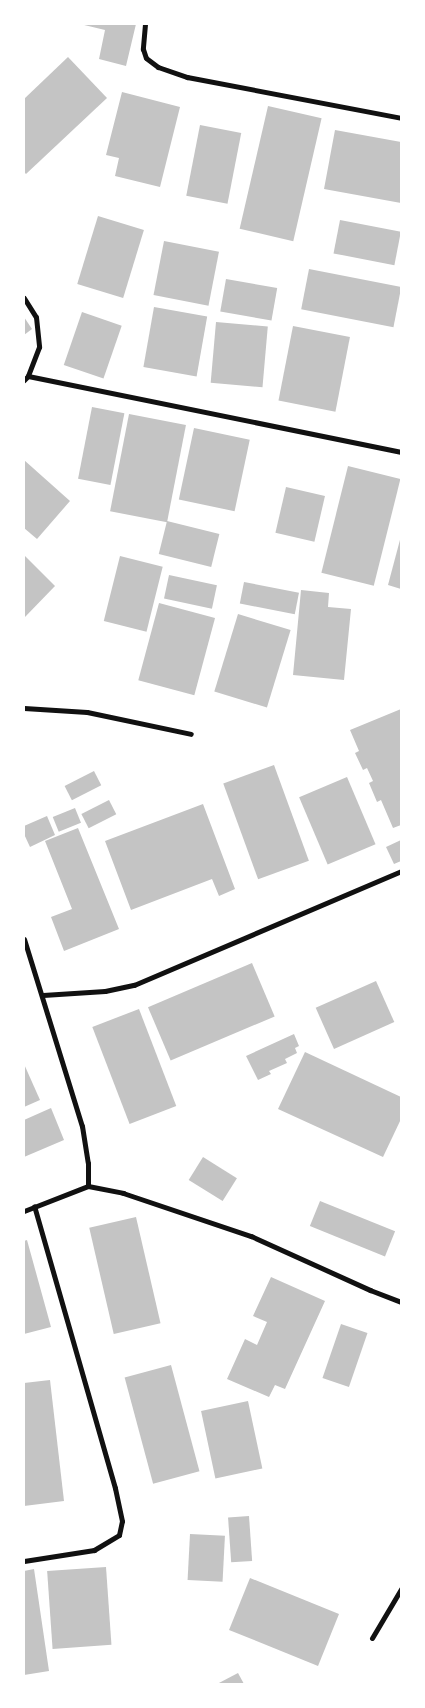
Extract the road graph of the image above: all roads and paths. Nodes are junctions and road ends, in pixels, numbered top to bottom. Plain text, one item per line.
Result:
1 (145, 24) edge
2 (401, 118) edge
3 (24, 298) edge
4 (26, 378) edge
5 (401, 452) edge
6 (24, 708) edge
7 (192, 734) dead end
8 (401, 871) edge
9 (24, 939) edge
10 (43, 995) junction
11 (88, 1186) junction
12 (34, 1206) junction
13 (24, 1211) edge
14 (401, 1302) edge
15 (24, 1561) edge
16 (401, 1589) edge
17 (372, 1638) dead end

1 - 2 street
3 - 4 street
4 - 5 street
6 - 7 street
8 - 10 street
9 - 10 street
10 - 11 street
11 - 12 street
11 - 14 street
12 - 13 street
12 - 15 street
16 - 17 street

